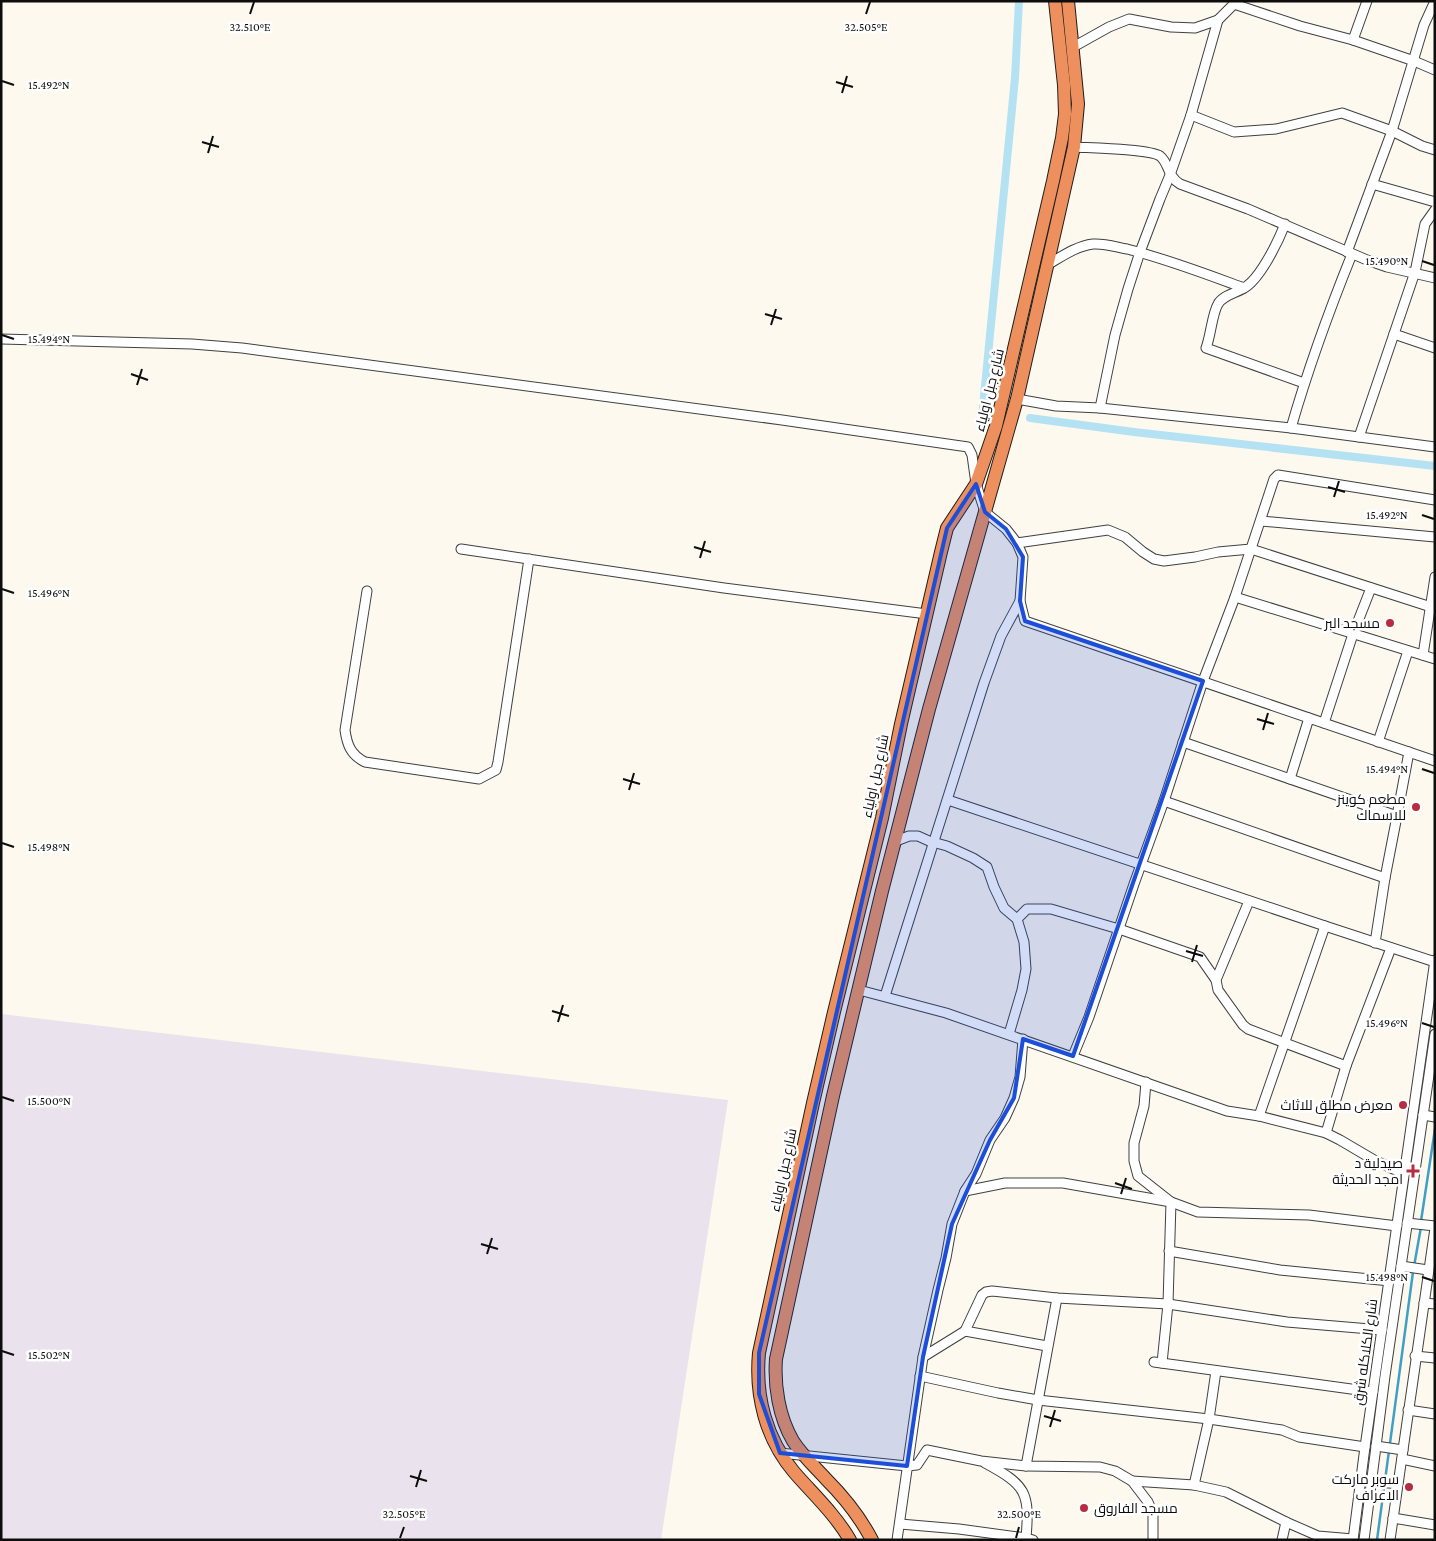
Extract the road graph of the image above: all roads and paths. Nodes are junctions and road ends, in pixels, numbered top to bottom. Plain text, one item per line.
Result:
1 (1055, 1) edge
2 (1068, 1) edge
3 (1074, 1) edge
4 (1367, 1) edge
5 (1435, 1) edge
6 (1234, 2) edge
7 (1218, 20) junction
8 (1354, 40) junction
9 (1075, 46) junction
10 (1414, 61) junction
11 (1435, 70) edge
12 (1076, 78) junction
13 (1191, 115) junction
14 (1392, 131) junction
15 (1074, 147) junction
16 (1435, 150) edge
17 (1170, 175) junction
18 (1372, 184) junction
19 (1435, 202) edge
20 (1435, 210) edge
21 (1285, 224) junction
22 (1140, 252) junction
23 (1349, 253) junction
24 (1047, 265) junction
25 (1415, 272) junction
26 (1435, 278) edge
27 (1244, 288) junction
28 (1394, 334) junction
29 (1, 339) edge
30 (1435, 348) edge
31 (1304, 383) junction
32 (1017, 399) junction
33 (1100, 408) junction
34 (1291, 428) junction
35 (1359, 437) junction
36 (1435, 447) edge
37 (976, 484) junction
38 (1435, 500) edge
39 (985, 512) junction
40 (1260, 522) junction
41 (1435, 537) edge
42 (1017, 543) junction
43 (1251, 548) junction
44 (461, 549) dead end
45 (529, 558) junction
46 (1435, 577) edge
47 (1371, 588) junction
48 (367, 591) dead end
49 (1235, 597) junction
50 (1020, 601) junction
51 (1430, 607) junction
52 (927, 614) junction
53 (1353, 634) junction
54 (1408, 651) junction
55 (1423, 655) junction
56 (1435, 659) edge
57 (1203, 681) junction
58 (1309, 718) junction
59 (1324, 723) junction
60 (1183, 742) junction
61 (1378, 742) junction
62 (1409, 752) junction
63 (1435, 761) edge
64 (1290, 779) junction
65 (948, 800) junction
66 (1164, 801) junction
67 (1397, 816) junction
68 (896, 841) junction
69 (934, 843) junction
70 (1141, 865) junction
71 (1385, 878) junction
72 (1249, 901) junction
73 (1017, 919) junction
74 (1324, 926) junction
75 (1119, 929) junction
76 (1375, 943) junction
77 (1391, 948) junction
78 (1435, 961) edge
79 (1216, 980) junction
80 (858, 990) junction
81 (885, 996) junction
82 (1009, 1034) junction
83 (1435, 1034) edge
84 (1023, 1039) junction
85 (1284, 1043) junction
86 (1073, 1056) junction
87 (1346, 1066) junction
88 (1146, 1082) junction
89 (1424, 1115) junction
90 (1259, 1116) junction
91 (1435, 1117) edge
92 (1326, 1133) junction
93 (1404, 1174) junction
94 (965, 1191) junction
95 (1171, 1202) junction
96 (1408, 1223) junction
97 (1397, 1226) junction
98 (1435, 1227) edge
99 (1169, 1251) junction
100 (1402, 1266) junction
101 (1428, 1270) junction
102 (1390, 1280) junction
103 (1056, 1298) junction
104 (1424, 1303) junction
105 (1168, 1304) junction
106 (1435, 1304) edge
107 (1382, 1330) junction
108 (965, 1331) junction
109 (1048, 1346) junction
110 (1415, 1356) junction
111 (923, 1357) junction
112 (1435, 1358) edge
113 (1216, 1371) junction
114 (920, 1376) junction
115 (1373, 1392) junction
116 (1038, 1400) junction
117 (1408, 1410) junction
118 (1435, 1414) edge
119 (1209, 1419) junction
120 (1376, 1446) junction
121 (1365, 1447) junction
122 (780, 1453) junction
123 (1402, 1455) junction
124 (805, 1456) junction
125 (981, 1461) junction
126 (907, 1466) junction
127 (1026, 1466) junction
128 (1435, 1466) edge
129 (1132, 1481) junction
130 (1372, 1481) junction
131 (1398, 1484) junction
132 (1194, 1485) junction
133 (1393, 1518) junction
134 (1286, 1522) junction
135 (900, 1524) junction
136 (1435, 1525) edge
137 (1030, 1539) edge
138 (850, 1540) edge
139 (872, 1540) edge
140 (897, 1540) edge
141 (1153, 1540) edge
142 (1282, 1540) edge
143 (1353, 1540) edge
144 (1364, 1540) edge
145 (1390, 1540) edge

1 - 37 highway, شارع جبل اولياء
2 - 12 highway, شارع جبل اولياء
3 - 9 street
4 - 8 street
5 - 10 street
6 - 7 street
6 - 8 street
7 - 9 street
7 - 13 street
8 - 10 street
9 - 12 street
10 - 11 street
10 - 14 street
12 - 15 highway, شارع جبل اولياء
13 - 14 street
13 - 17 street
14 - 16 street
14 - 18 street
15 - 17 street
15 - 24 highway, شارع جبل اولياء
17 - 21 street
17 - 22 street
18 - 19 street
18 - 23 street
20 - 25 street
21 - 23 street
21 - 27 street
22 - 24 street
22 - 27 street
22 - 33 street
23 - 25 street
23 - 31 street
24 - 32 highway, شارع جبل اولياء
25 - 26 street
25 - 28 street
27 - 31 street
28 - 30 street
28 - 35 street
29 - 37 street
31 - 34 street
32 - 33 street
32 - 39 highway, شارع جبل اولياء
33 - 34 street
34 - 35 street
35 - 36 street
37 - 39 street
37 - 52 highway, شارع جبل اولياء
38 - 40 street
39 - 42 street
39 - 68 highway, شارع جبل اولياء
40 - 41 street
40 - 43 street
42 - 43 street
42 - 50 street
43 - 47 street
43 - 49 street
44 - 45 street
45 - 48 street
45 - 52 street
46 - 51 street
47 - 51 street
47 - 53 street
49 - 53 street
49 - 57 street
50 - 57 street
50 - 65 street
51 - 55 street
52 - 122 highway, شارع جبل اولياء
53 - 54 street
53 - 59 street
54 - 55 street
54 - 61 street
55 - 56 street
57 - 58 street
57 - 60 street
58 - 59 street
58 - 64 street
59 - 61 street
60 - 64 street
60 - 66 street
61 - 62 street
62 - 63 street
62 - 67 street
64 - 67 street
65 - 69 street
65 - 70 street
66 - 70 street
66 - 71 street
67 - 71 street
68 - 69 street
68 - 80 highway, شارع جبل اولياء
69 - 73 street
69 - 81 street
70 - 72 street
70 - 75 street
71 - 76 street
72 - 74 street
72 - 79 street
73 - 75 street
73 - 82 street
74 - 76 street
74 - 85 street
75 - 79 street
75 - 86 street
76 - 77 street
77 - 78 street
77 - 87 street
78 - 93 street, شارع الكلاكله شرق
79 - 85 street
80 - 81 street
80 - 124 highway, شارع جبل اولياء
81 - 82 street
82 - 84 street
83 - 89 street, شارع الكلاكله شرق
84 - 86 street
84 - 94 street
85 - 87 street
85 - 90 street
86 - 88 street
87 - 92 street
88 - 90 street
88 - 95 street
89 - 91 street
89 - 96 street, شارع الكلاكله شرق
90 - 92 street
92 - 93 street
93 - 97 street, شارع الكلاكله شرق
94 - 95 street
94 - 111 street
95 - 97 street
95 - 99 street
96 - 98 street
96 - 100 street, شارع الكلاكله شرق
97 - 102 street, شارع الكلاكله شرق
98 - 101 street
99 - 102 street
99 - 105 street
100 - 101 street
100 - 120 street, شارع الكلاكله شرق
101 - 104 street
102 - 107 street, شارع الكلاكله شرق
103 - 105 street
103 - 108 street
103 - 109 street
104 - 106 street
104 - 110 street
105 - 107 street
105 - 113 street
107 - 115 street, شارع الكلاكله شرق
108 - 109 street
108 - 111 street
109 - 116 street
110 - 112 street
110 - 117 street
111 - 114 street
113 - 115 street
113 - 119 street
114 - 116 street
114 - 126 street
115 - 121 street, شارع الكلاكله شرق
116 - 119 street
116 - 127 street
117 - 118 street
117 - 123 street
119 - 121 street
119 - 132 street
120 - 123 street
120 - 130 street, شارع الكلاكله شرق
121 - 143 street, شارع الكلاكله شرق
122 - 124 street
122 - 138 highway, شارع جبل اولياء
123 - 128 street
123 - 131 street
124 - 126 street
124 - 139 highway, شارع جبل اولياء
125 - 126 street
125 - 127 street
125 - 137 street
126 - 135 street
127 - 129 street
129 - 132 street
129 - 141 street
130 - 131 street
130 - 144 street, شارع الكلاكله شرق
131 - 133 street
132 - 134 street
133 - 136 street
133 - 145 street
134 - 142 street
134 - 143 street
135 - 137 street
135 - 140 street

